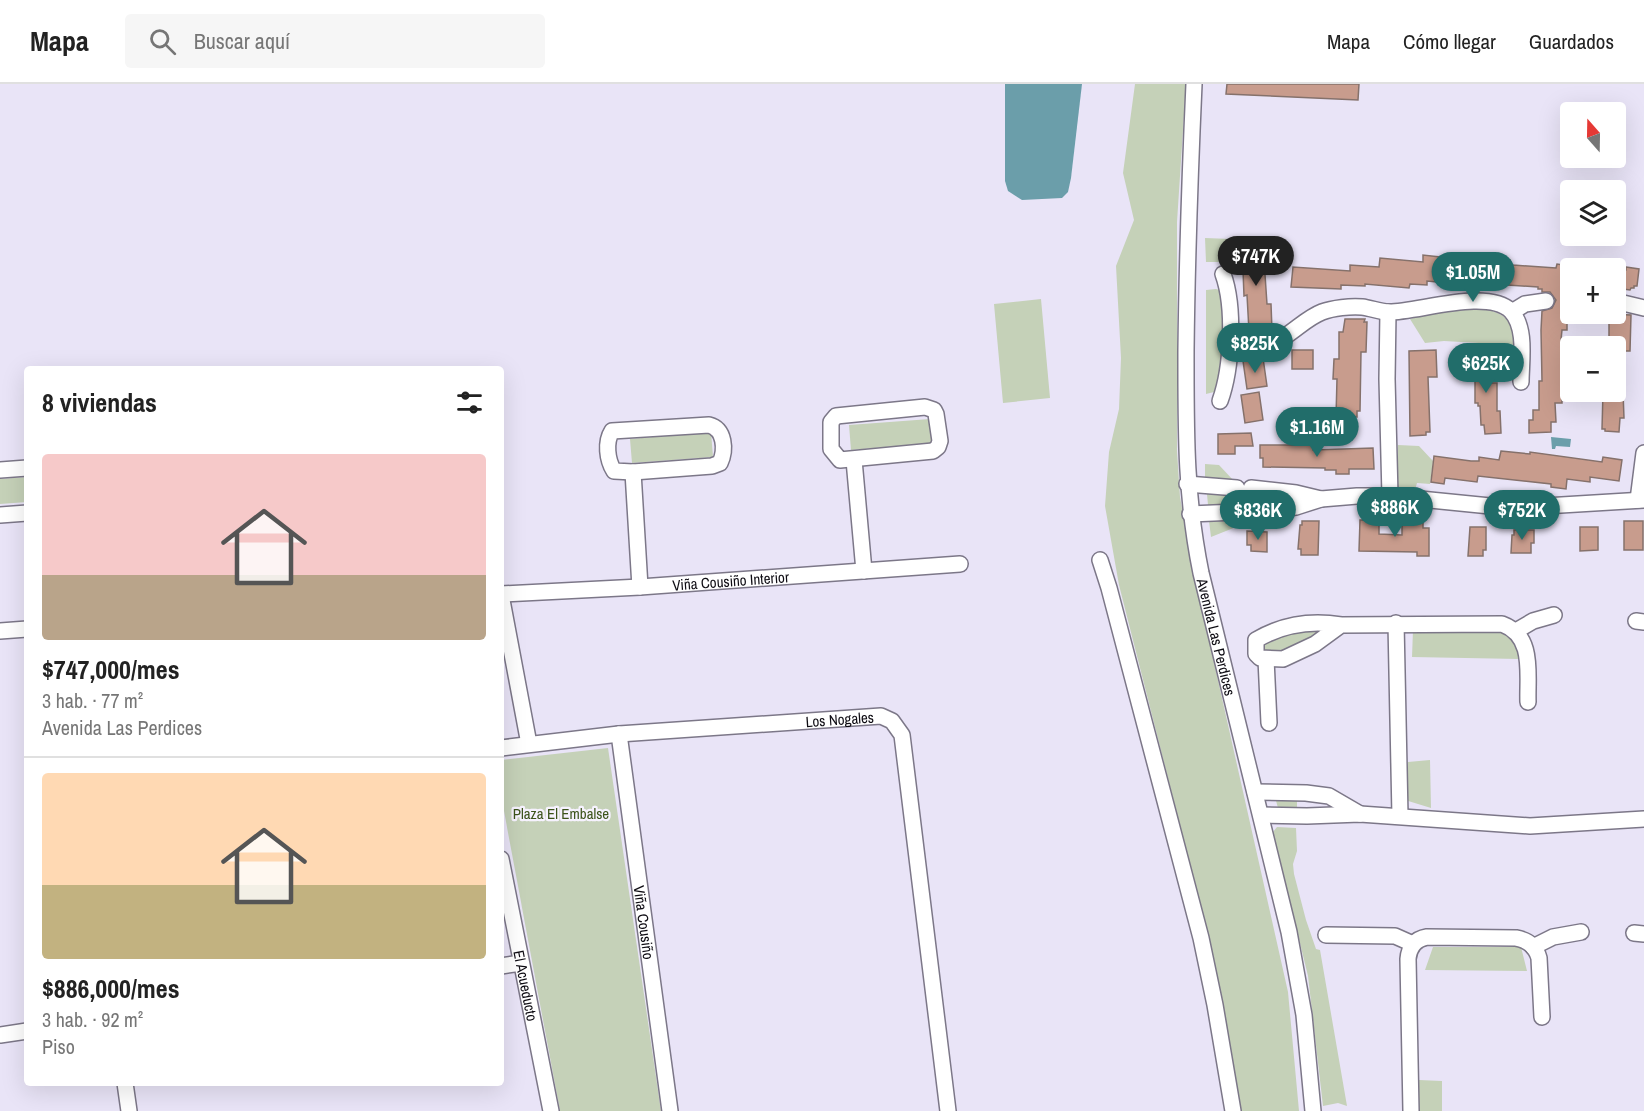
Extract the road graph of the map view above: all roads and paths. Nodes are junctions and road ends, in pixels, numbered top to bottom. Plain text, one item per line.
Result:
1 (1194, 84) edge
2 (1223, 274) dead end
3 (1546, 301) dead end
4 (1626, 304) edge
5 (1644, 308) edge
6 (1388, 312) junction
7 (1512, 312) junction
8 (1230, 346) junction
9 (1521, 382) dead end
10 (1220, 401) dead end
11 (1644, 453) edge
12 (854, 460) junction
13 (24, 468) edge
14 (0, 470) edge
15 (633, 472) junction
16 (1187, 484) junction
17 (1390, 496) junction
18 (1321, 499) junction
19 (1641, 500) edge
20 (24, 513) edge
21 (1190, 513) junction
22 (0, 515) edge
23 (1100, 561) dead end
24 (960, 564) dead end
25 (864, 571) junction
26 (640, 587) junction
27 (504, 594) edge
28 (504, 610) edge
29 (1554, 615) dead end
30 (1396, 623) junction
31 (1341, 625) junction
32 (24, 629) edge
33 (0, 631) edge
34 (1516, 631) junction
35 (1266, 659) junction
36 (1528, 702) dead end
37 (1269, 723) dead end
38 (619, 734) junction
39 (529, 744) junction
40 (504, 748) edge
41 (1256, 792) junction
42 (1261, 814) junction
43 (1360, 814) junction
44 (1400, 816) junction
45 (1644, 819) edge
46 (504, 875) edge
47 (1581, 932) dead end
48 (1326, 935) dead end
49 (1413, 944) junction
50 (1533, 947) junction
51 (521, 963) junction
52 (504, 966) edge
53 (1542, 1017) dead end
54 (24, 1031) edge
55 (0, 1035) edge
56 (125, 1086) edge
57 (129, 1111) edge
58 (551, 1111) edge
59 (670, 1111) edge
60 (948, 1111) edge
61 (1233, 1111) edge
62 (1313, 1111) edge
63 (1411, 1111) edge

1 - 16 street, Avenida Las Perdices
2 - 8 street
3 - 7 street
4 - 5 street
6 - 7 street
6 - 8 street
6 - 17 street
7 - 9 street
8 - 10 street
11 - 19 street
12 - 12 street
12 - 25 street
13 - 14 street
15 - 15 street
15 - 26 street
16 - 18 street
16 - 21 street, Avenida Las Perdices
17 - 18 street
17 - 19 street
18 - 21 street
20 - 22 street
21 - 41 street, Avenida Las Perdices
23 - 61 street
24 - 25 street, Viña Cousiño Interior
25 - 26 street, Viña Cousiño Interior
26 - 27 street, Viña Cousiño Interior
28 - 39 street
29 - 34 street
30 - 31 street
30 - 34 street
30 - 44 street
31 - 35 street
31 - 35 street
32 - 33 street
34 - 36 street
35 - 37 street
38 - 39 street, Los Nogales
38 - 59 street, Viña Cousiño
38 - 60 street, Los Nogales
39 - 40 street, Los Nogales
41 - 42 street, Avenida Las Perdices
41 - 43 street
42 - 43 street
42 - 62 street, Avenida Las Perdices
43 - 44 street
44 - 45 street
46 - 51 street, El Acueducto
47 - 50 street
48 - 49 street
49 - 50 street
49 - 63 street
50 - 53 street
51 - 52 street
51 - 58 street, El Acueducto
54 - 55 street
56 - 57 street

